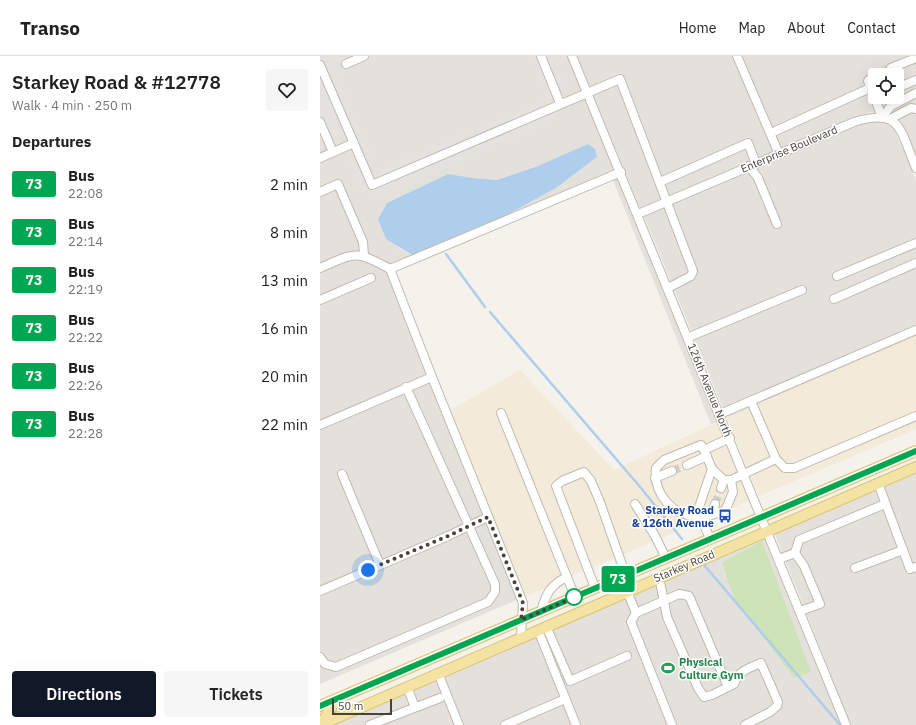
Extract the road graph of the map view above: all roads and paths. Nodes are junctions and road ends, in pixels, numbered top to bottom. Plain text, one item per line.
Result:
1 (364, 56) edge
2 (541, 56) edge
3 (572, 56) edge
4 (737, 56) edge
5 (916, 58) edge
6 (320, 64) edge
7 (346, 64) dead end
8 (891, 68) tunnel mouth
9 (916, 80) edge
10 (904, 85) edge
11 (868, 89) edge
12 (587, 91) junction
13 (916, 93) edge
14 (560, 103) junction
15 (879, 104) edge
16 (916, 109) edge
17 (886, 118) junction
18 (320, 122) edge
19 (771, 134) junction
20 (323, 135) edge
21 (354, 143) junction
22 (333, 152) junction
23 (779, 154) junction
24 (320, 158) edge
25 (753, 165) junction
26 (916, 168) edge
27 (621, 172) junction
28 (660, 182) junction
29 (320, 192) edge
30 (668, 201) junction
31 (638, 214) junction
32 (777, 224) dead end
33 (916, 243) edge
34 (364, 255) junction
35 (916, 263) edge
36 (320, 268) edge
37 (390, 269) junction
38 (837, 276) dead end
39 (371, 278) dead end
40 (668, 288) junction
41 (802, 290) dead end
42 (834, 299) dead end
43 (320, 300) edge
44 (916, 330) edge
45 (688, 337) junction
46 (432, 377) junction
47 (406, 387) junction
48 (751, 401) junction
49 (501, 413) dead end
50 (720, 414) junction
51 (916, 416) edge
52 (320, 425) edge
53 (730, 438) junction
54 (916, 451) edge
55 (706, 453) junction
56 (776, 460) junction
57 (687, 465) tunnel mouth
58 (916, 467) edge
59 (712, 469) junction
60 (672, 471) tunnel mouth
61 (342, 474) dead end
62 (744, 474) junction
63 (655, 478) junction
64 (726, 483) junction
65 (878, 483) junction
66 (635, 504) dead end
67 (715, 504) tunnel mouth
68 (885, 504) junction
69 (712, 514) junction
70 (488, 517) junction
71 (701, 517) junction
72 (762, 517) junction
73 (469, 526) junction
74 (767, 530) junction
75 (710, 539) junction
76 (903, 550) junction
77 (795, 553) junction
78 (666, 558) junction
79 (779, 559) junction
80 (380, 565) junction
81 (916, 567) edge
82 (855, 568) dead end
83 (626, 576) junction
84 (567, 577) junction
85 (659, 577) junction
86 (595, 588) junction
87 (320, 591) edge
88 (627, 591) junction
89 (575, 597) junction
90 (663, 602) junction
91 (541, 611) junction
92 (800, 611) junction
93 (636, 613) junction
94 (521, 620) junction
95 (542, 628) junction
96 (522, 637) junction
97 (628, 656) dead end
98 (320, 657) edge
99 (438, 673) junction
100 (377, 682) junction
101 (407, 687) junction
102 (728, 687) junction
103 (440, 698) dead end
104 (565, 699) junction
105 (320, 706) edge
106 (415, 707) junction
107 (516, 723) edge
108 (320, 725) edge
109 (370, 725) edge
110 (459, 725) edge
111 (505, 725) edge
112 (576, 725) edge
113 (672, 725) edge
114 (744, 725) edge
115 (846, 725) edge

1 - 7 street
2 - 14 street
3 - 12 street, 126th Avenue North
4 - 19 street
5 - 8 street
6 - 21 street
9 - 10 street
11 - 19 street
12 - 14 street
12 - 27 street, 126th Avenue North
12 - 28 street
13 - 17 street
14 - 21 street
15 - 17 street
16 - 17 street
17 - 23 street, Enterprise Boulevard
17 - 26 street
18 - 20 street
19 - 23 street
20 - 22 street
21 - 22 street
22 - 24 street
23 - 25 street, Enterprise Boulevard
25 - 28 street
25 - 30 street, Enterprise Boulevard
25 - 32 street
27 - 31 street, 126th Avenue North
27 - 37 street
28 - 30 street
29 - 34 street
30 - 31 street, Enterprise Boulevard
30 - 40 street
31 - 40 street, 126th Avenue North
33 - 38 street
34 - 36 street
34 - 37 street
35 - 42 street
37 - 46 street
39 - 43 street
40 - 45 street, 126th Avenue North
41 - 45 street
44 - 48 street
45 - 50 street, 126th Avenue North
46 - 47 street
46 - 70 street
47 - 52 street
47 - 73 street
48 - 50 street
48 - 56 street
49 - 84 street
50 - 53 street, 126th Avenue North
51 - 56 street
53 - 55 street
53 - 62 street, 126th Avenue North
54 - 72 main road, Starkey Road
55 - 57 street
55 - 59 street
55 - 63 street
56 - 62 street
58 - 65 main road, Starkey Road
59 - 64 street
59 - 71 street
60 - 63 street
61 - 80 street
62 - 64 street
62 - 72 street, 126th Avenue North
63 - 71 street
64 - 69 street
65 - 68 street
65 - 74 main road, Starkey Road
66 - 78 street
67 - 69 street
68 - 76 street
68 - 77 street
69 - 71 street
70 - 73 street
70 - 94 street
71 - 75 street
72 - 74 street, 126th Avenue North
72 - 75 main road, Starkey Road
73 - 80 street
73 - 98 street
74 - 79 street, 126th Avenue North
74 - 85 main road, Starkey Road
75 - 78 main road, Starkey Road
76 - 81 street
76 - 82 street
77 - 79 street
77 - 92 street
78 - 83 main road, Starkey Road
79 - 92 street, 126th Avenue North
80 - 87 street
83 - 86 main road, Starkey Road
83 - 86 street
83 - 88 street
84 - 89 street
84 - 91 street
85 - 88 main road, Starkey Road
85 - 90 street
86 - 89 main road, Starkey Road
88 - 93 street
88 - 95 main road, Starkey Road
89 - 91 main road, Starkey Road
90 - 93 street
90 - 102 street
90 - 102 street
91 - 94 main road, Starkey Road
92 - 115 street, 126th Avenue North
93 - 113 street
94 - 96 street
94 - 100 main road, Starkey Road
95 - 96 main road, Starkey Road
95 - 97 street
95 - 104 street
96 - 99 main road, Starkey Road
99 - 101 main road, Starkey Road
99 - 110 street
100 - 105 main road, Starkey Road
100 - 108 main road
101 - 106 street
101 - 108 main road, Starkey Road
102 - 114 street
103 - 106 street
104 - 107 street
104 - 112 street
106 - 109 street
107 - 111 street

